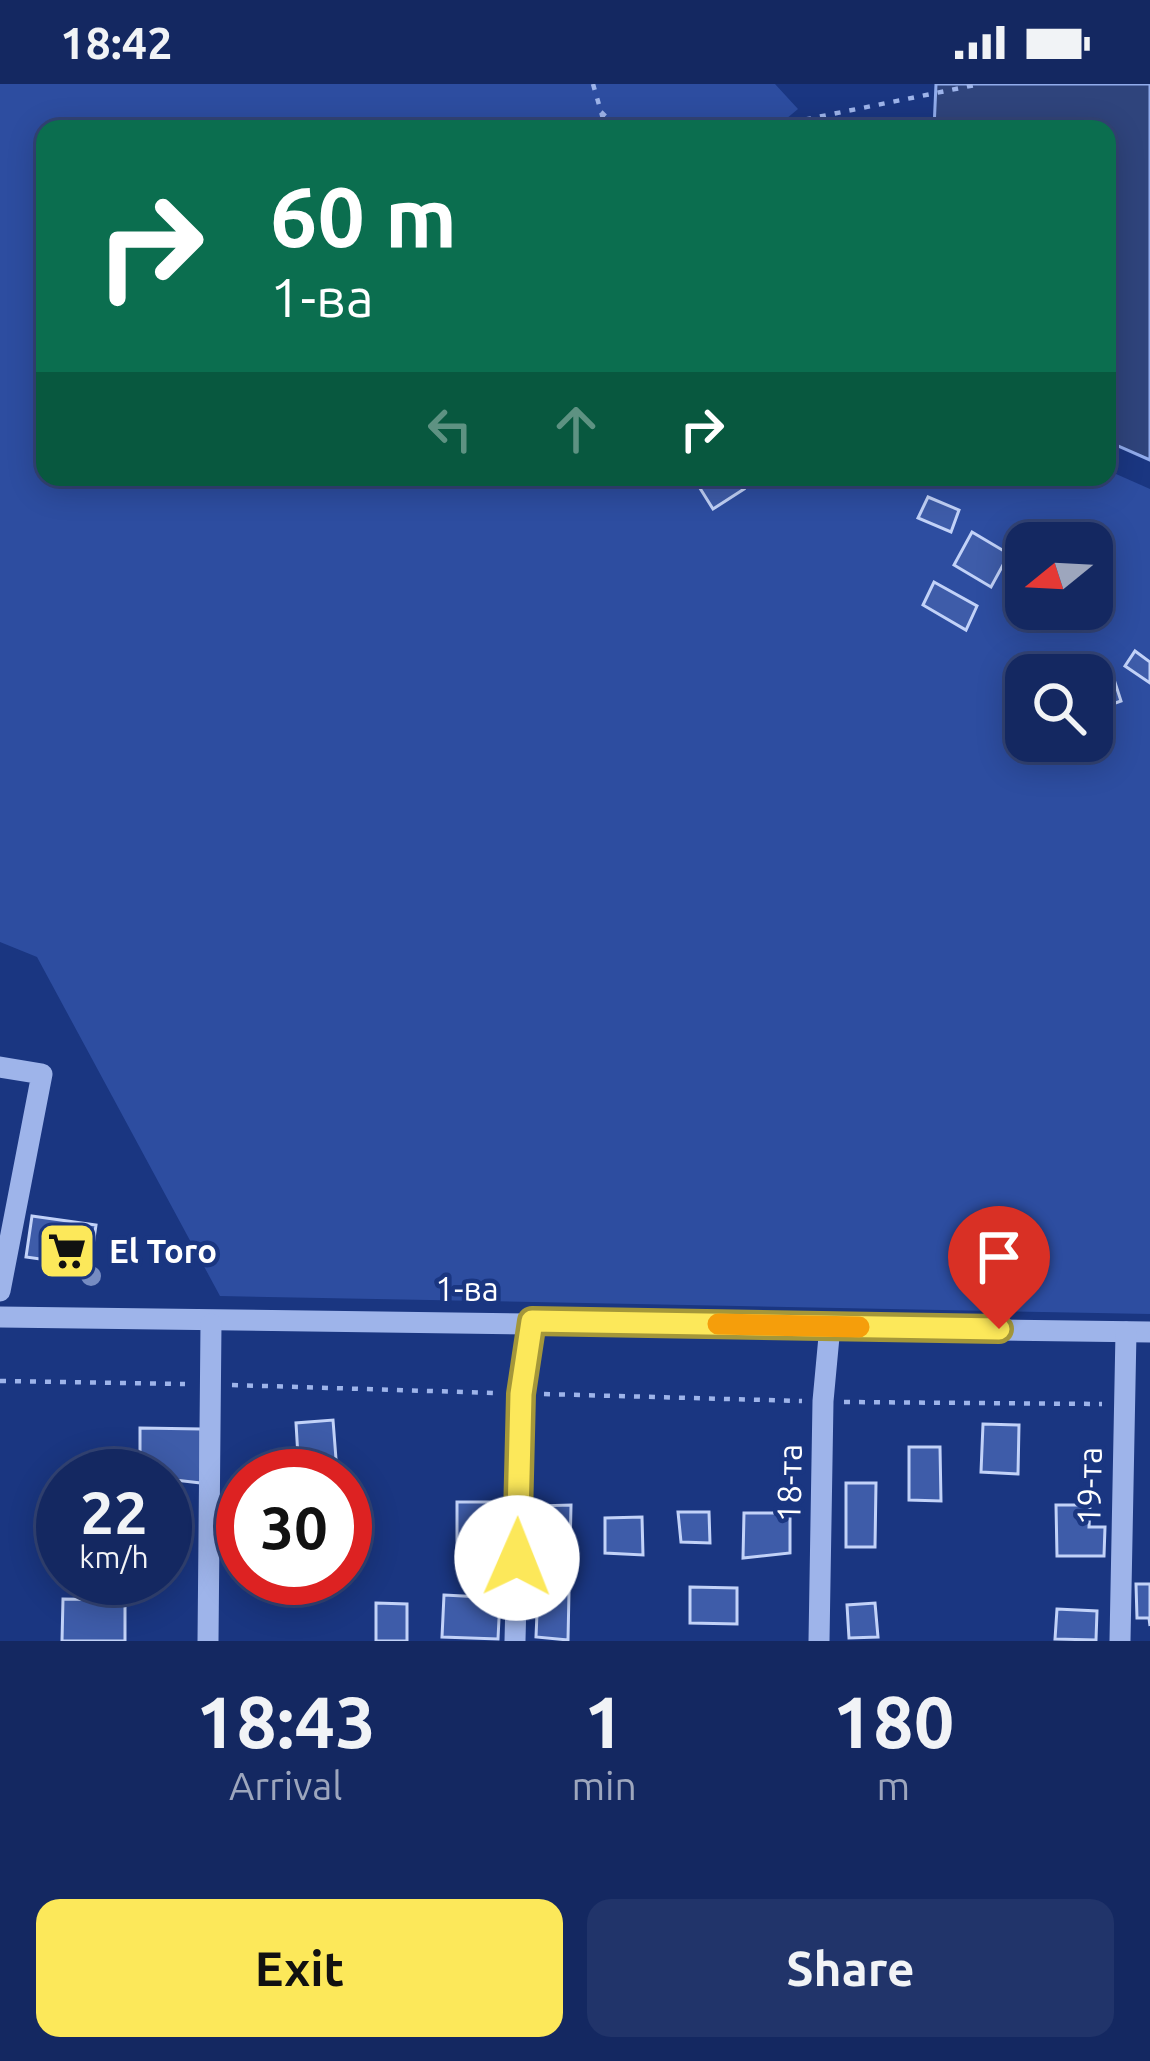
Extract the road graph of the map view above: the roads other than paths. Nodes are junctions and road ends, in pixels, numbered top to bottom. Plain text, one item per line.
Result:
1 (0, 1067) edge
2 (0, 1291) edge
3 (0, 1317) edge
4 (532, 1321) junction
5 (211, 1324) junction
6 (830, 1326) junction
7 (1126, 1332) junction
8 (1150, 1332) edge
9 (208, 1641) edge
10 (515, 1641) edge
11 (819, 1641) edge
12 (1120, 1641) edge

1 - 2 street
3 - 5 street, 1-ва
4 - 5 street, 1-ва
4 - 6 street, 1-ва
4 - 10 street
5 - 9 street
6 - 7 street, 1-ва
6 - 11 street, 18-та
7 - 8 street, 1-ва
7 - 12 street, 19-та

